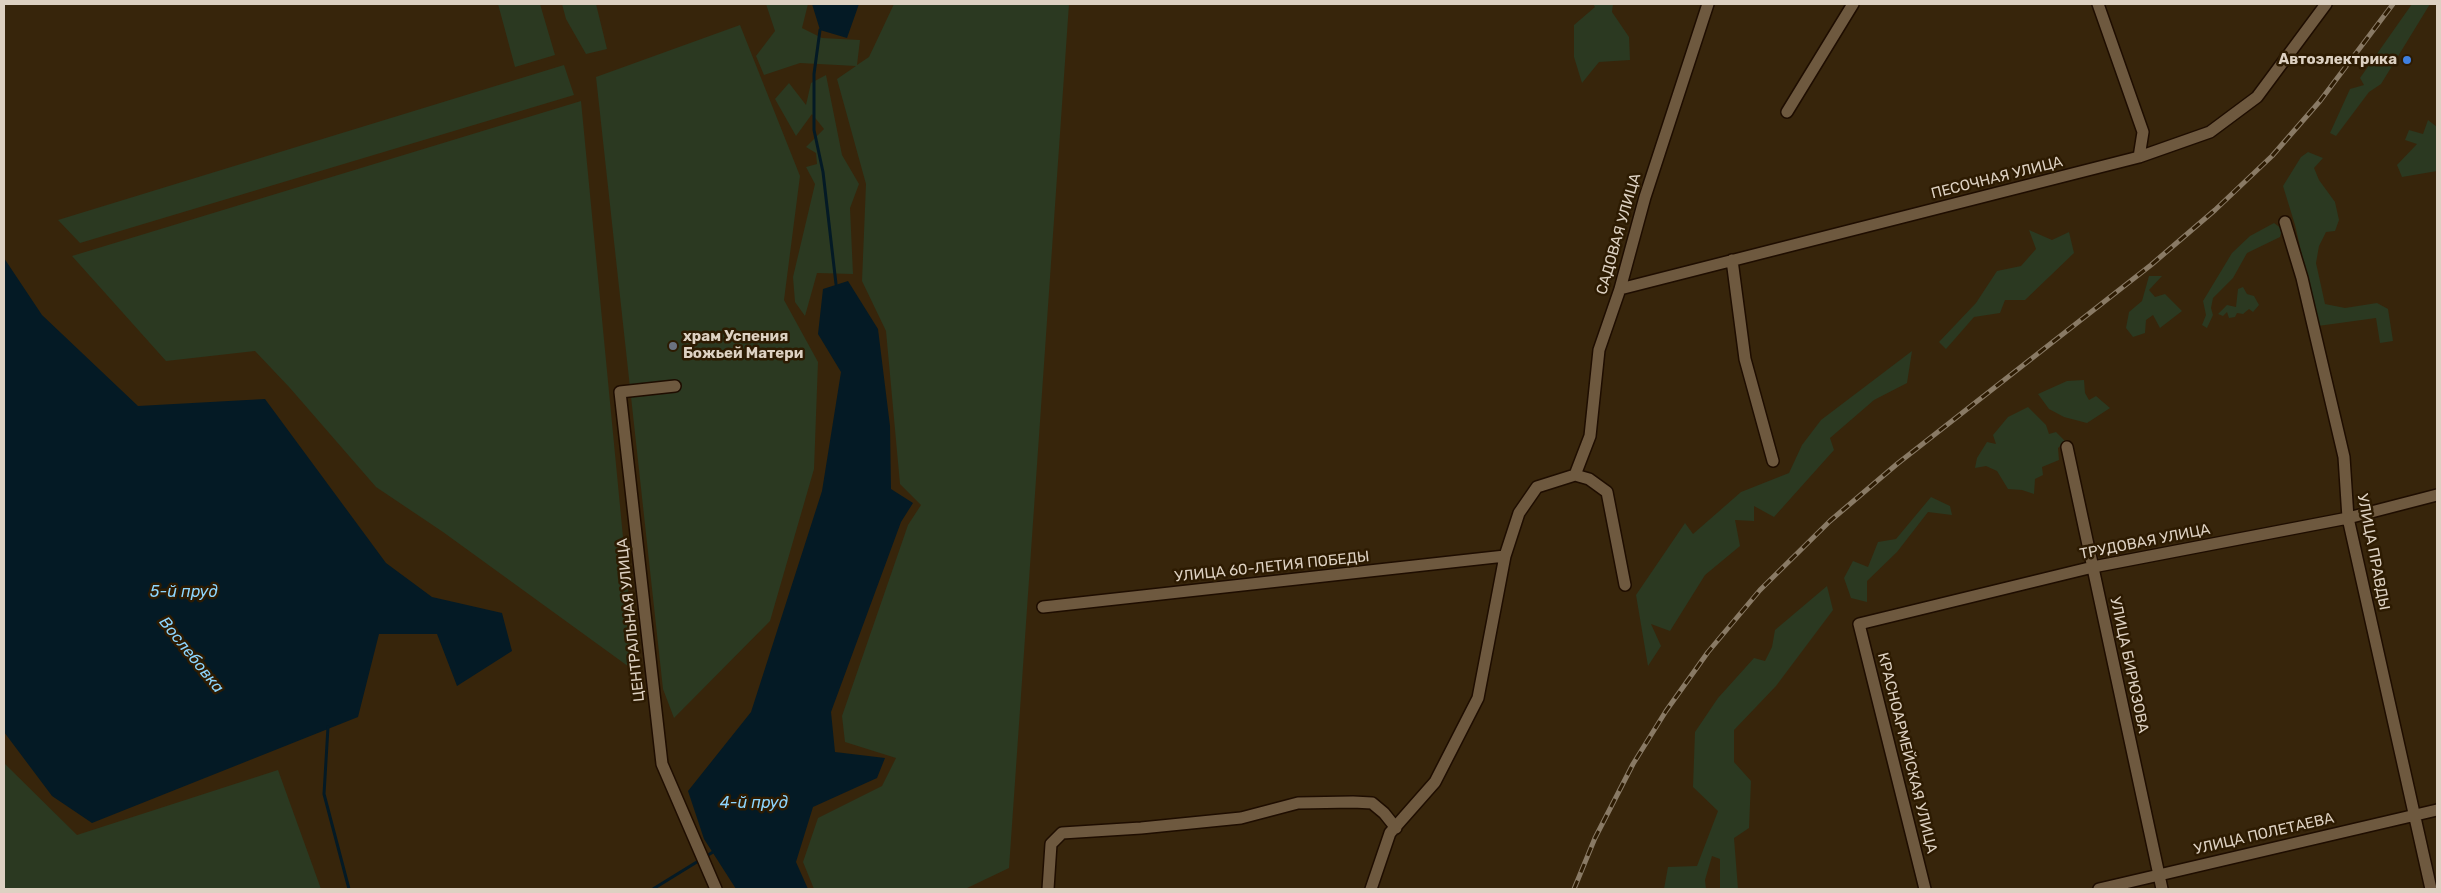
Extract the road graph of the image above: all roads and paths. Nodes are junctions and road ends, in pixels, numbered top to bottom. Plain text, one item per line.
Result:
1 (1708, 4) edge
2 (1852, 4) edge
3 (2098, 4) edge
4 (2326, 4) edge
5 (1787, 112) dead end
6 (2139, 157) junction
7 (2285, 222) dead end
8 (1732, 260) junction
9 (1620, 289) junction
10 (675, 386) dead end
11 (2067, 446) dead end
12 (1773, 461) dead end
13 (1575, 475) junction
14 (2437, 495) edge
15 (2348, 518) junction
16 (1505, 556) junction
17 (2093, 567) junction
18 (1625, 585) dead end
19 (1043, 607) dead end
20 (1859, 624) joint
21 (2437, 810) edge
22 (2414, 814) junction
23 (1396, 828) junction
24 (2158, 875) junction
25 (716, 889) edge
26 (1048, 889) edge
27 (1371, 889) edge
28 (1925, 889) edge
29 (2099, 889) edge
30 (2162, 889) edge
31 (2431, 889) edge

1 - 9 street, САДОВАЯ УЛИЦА
2 - 5 street
3 - 6 street
4 - 6 street, ПЕСОЧНАЯ УЛИЦА
6 - 8 street, ПЕСОЧНАЯ УЛИЦА
7 - 15 street, УЛИЦА ПРАВДЫ
8 - 9 street, ПЕСОЧНАЯ УЛИЦА
8 - 12 street
9 - 13 street, САДОВАЯ УЛИЦА
10 - 25 street, ЦЕНТРАЛЬНАЯ УЛИЦА
11 - 17 street, УЛИЦА БИРЮЗОВА
13 - 16 street
13 - 18 street
14 - 15 street, ТРУДОВАЯ УЛИЦА
15 - 17 street, ТРУДОВАЯ УЛИЦА
15 - 22 street, УЛИЦА ПРАВДЫ
16 - 19 street, УЛИЦА 60-ЛЕТИЯ ПОБЕДЫ
16 - 23 street
17 - 20 street, ТРУДОВАЯ УЛИЦА
17 - 24 street, УЛИЦА БИРЮЗОВА
20 - 28 street, КРАСНОАРМЕЙСКАЯ УЛИЦА
21 - 22 street, УЛИЦА ПОЛЕТАЕВА
22 - 24 street, УЛИЦА ПОЛЕТАЕВА
22 - 31 street, УЛИЦА ПРАВДЫ
23 - 26 street
23 - 27 street
24 - 29 street, УЛИЦА ПОЛЕТАЕВА
24 - 30 street, УЛИЦА БИРЮЗОВА

